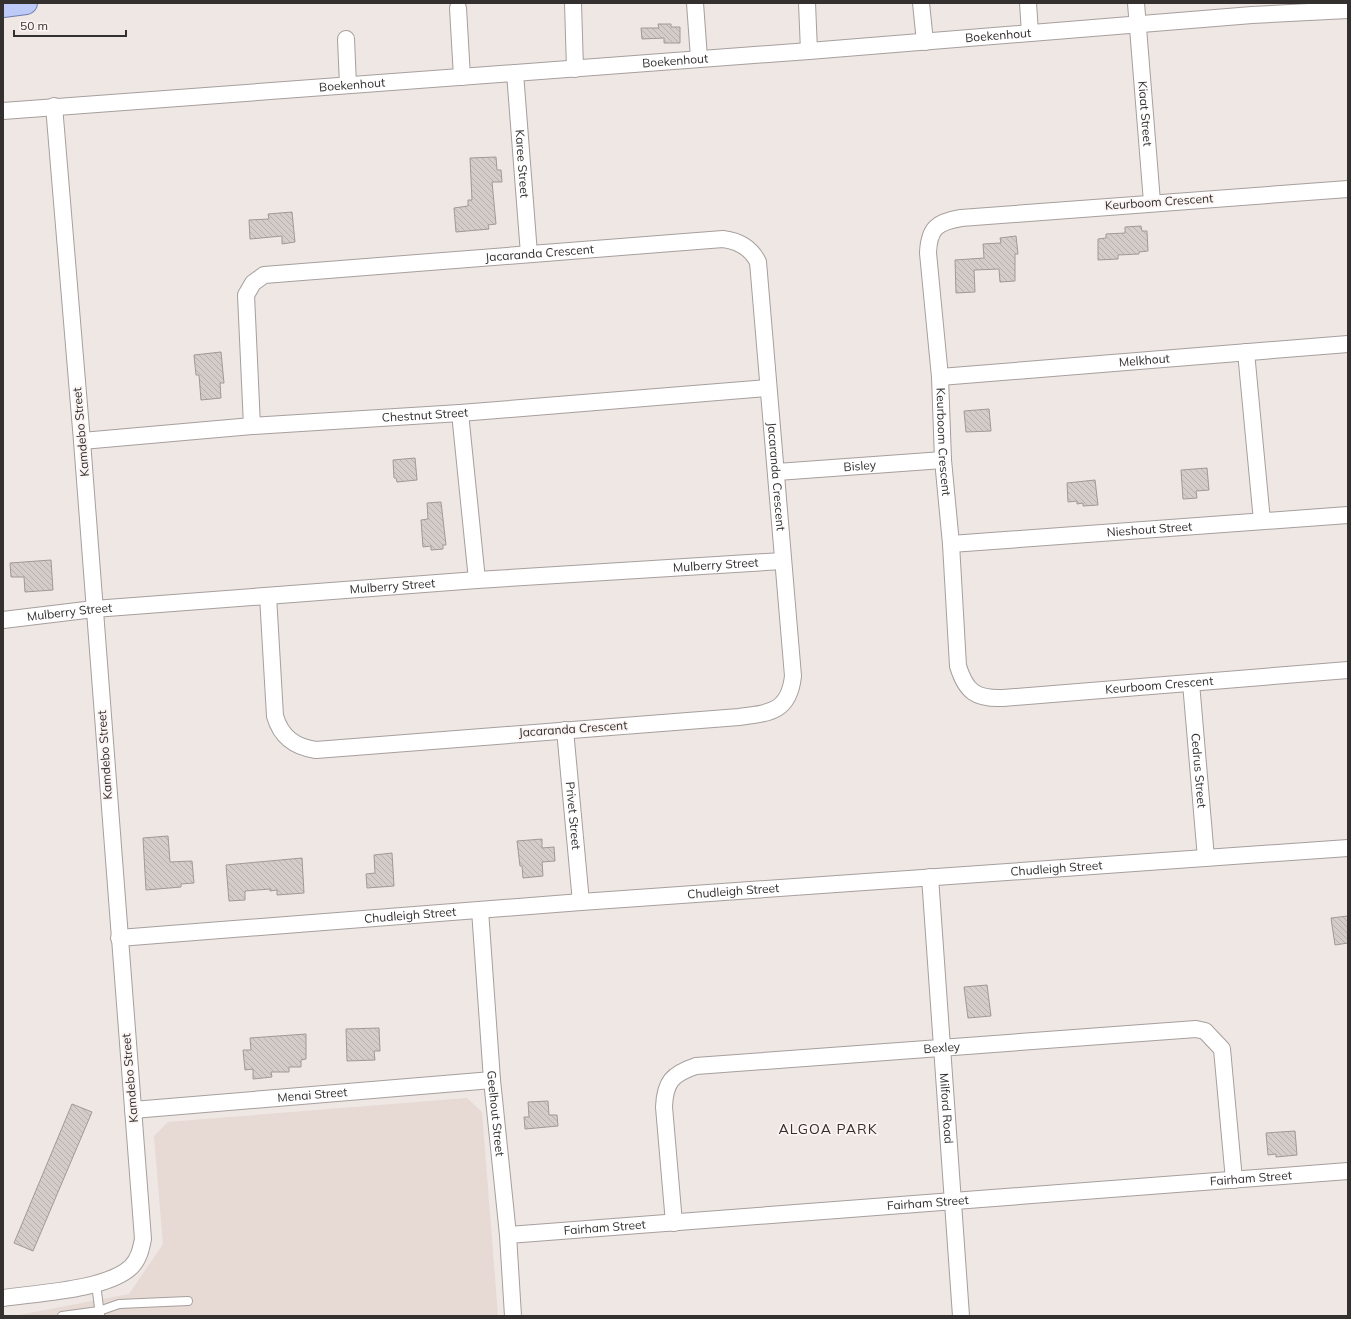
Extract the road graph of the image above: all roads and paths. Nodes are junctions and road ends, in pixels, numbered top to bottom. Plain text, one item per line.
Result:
1 (26, 3) edge
2 (573, 3) edge
3 (695, 3) edge
4 (807, 3) edge
5 (921, 3) edge
6 (1028, 3) edge
7 (1136, 3) edge
8 (3, 6) edge
9 (458, 8) dead end
10 (1252, 9) edge
11 (1348, 10) edge
12 (1137, 25) junction
13 (1030, 33) junction
14 (346, 39) dead end
15 (925, 42) junction
16 (809, 51) junction
17 (699, 58) junction
18 (575, 69) junction
19 (515, 73) junction
20 (462, 77) junction
21 (348, 85) junction
22 (54, 106) junction
23 (3, 110) edge
24 (1348, 189) edge
25 (1152, 202) junction
26 (528, 254) junction
27 (1348, 344) edge
28 (1246, 352) junction
29 (940, 377) junction
30 (768, 388) junction
31 (460, 413) junction
32 (252, 426) junction
33 (82, 441) junction
34 (943, 460) junction
35 (777, 472) junction
36 (1348, 515) edge
37 (1262, 521) junction
38 (951, 544) junction
39 (782, 561) junction
40 (477, 580) junction
41 (268, 596) junction
42 (94, 609) junction
43 (3, 620) edge
44 (1348, 670) edge
45 (1191, 683) junction
46 (565, 730) junction
47 (1348, 848) edge
48 (1206, 858) junction
49 (930, 877) junction
50 (581, 902) junction
51 (480, 910) junction
52 (119, 938) junction
53 (941, 1048) junction
54 (492, 1080) junction
55 (133, 1110) junction
56 (1348, 1171) edge
57 (1234, 1180) junction
58 (954, 1202) junction
59 (674, 1223) junction
60 (508, 1235) junction
61 (96, 1284) junction
62 (3, 1298) edge
63 (188, 1301) dead end
64 (99, 1314) edge
65 (62, 1316) edge
66 (513, 1316) edge
67 (961, 1316) edge

1 - 8 main road
2 - 18 street
3 - 17 street
4 - 16 street
5 - 15 street
6 - 13 street
7 - 12 street, Kiaat Street
9 - 20 street
10 - 11 street, Boekenhout
10 - 12 street, Boekenhout
12 - 13 street, Boekenhout
12 - 25 street, Kiaat Street
13 - 15 street, Boekenhout
14 - 21 street
15 - 16 street, Boekenhout
16 - 17 street, Boekenhout
17 - 18 street, Boekenhout
18 - 19 street, Boekenhout
19 - 20 street, Boekenhout
19 - 26 street, Karee Street
20 - 21 street, Boekenhout
21 - 22 street, Boekenhout
22 - 23 street, Boekenhout
22 - 33 street, Kamdebo Street
24 - 25 street, Keurboom Crescent
25 - 29 street, Keurboom Crescent
26 - 30 street, Jacaranda Crescent
26 - 32 street, Jacaranda Crescent
27 - 28 street, Melkhout
28 - 29 street, Melkhout
28 - 37 street
29 - 34 street, Keurboom Crescent
30 - 31 street, Chestnut Street
30 - 35 street, Jacaranda Crescent
31 - 32 street, Chestnut Street
31 - 40 street
32 - 33 street, Chestnut Street
33 - 42 street, Kamdebo Street
34 - 35 street, Bisley
34 - 38 street, Keurboom Crescent
35 - 39 street, Jacaranda Crescent
36 - 37 street, Nieshout Street
37 - 38 street, Nieshout Street
38 - 45 street, Keurboom Crescent
39 - 40 street, Mulberry Street
39 - 46 street, Jacaranda Crescent
40 - 41 street, Mulberry Street
41 - 42 street, Mulberry Street
41 - 46 street, Jacaranda Crescent
42 - 43 street, Mulberry Street
42 - 52 street, Kamdebo Street
44 - 45 street, Keurboom Crescent
45 - 48 street, Cedrus Street
46 - 50 street, Privet Street
47 - 48 street, Chudleigh Street
48 - 49 street, Chudleigh Street
49 - 50 street, Chudleigh Street
49 - 53 street, Milford Road
50 - 51 street, Chudleigh Street
51 - 52 street, Chudleigh Street
51 - 54 street, Geelhout Street
52 - 55 street, Kamdebo Street
53 - 57 street, Bexley
53 - 58 street, Milford Road
53 - 59 street, Bexley
54 - 55 street, Menai Street
54 - 60 street, Geelhout Street
55 - 61 street, Kamdebo Street
56 - 57 street, Fairham Street
57 - 58 street, Fairham Street
58 - 59 street, Fairham Street
58 - 67 street, Milford Road
59 - 60 street, Fairham Street
60 - 66 street, Geelhout Street
61 - 62 street, Kamdebo Street
61 - 64 lane
63 - 64 lane
64 - 65 lane

